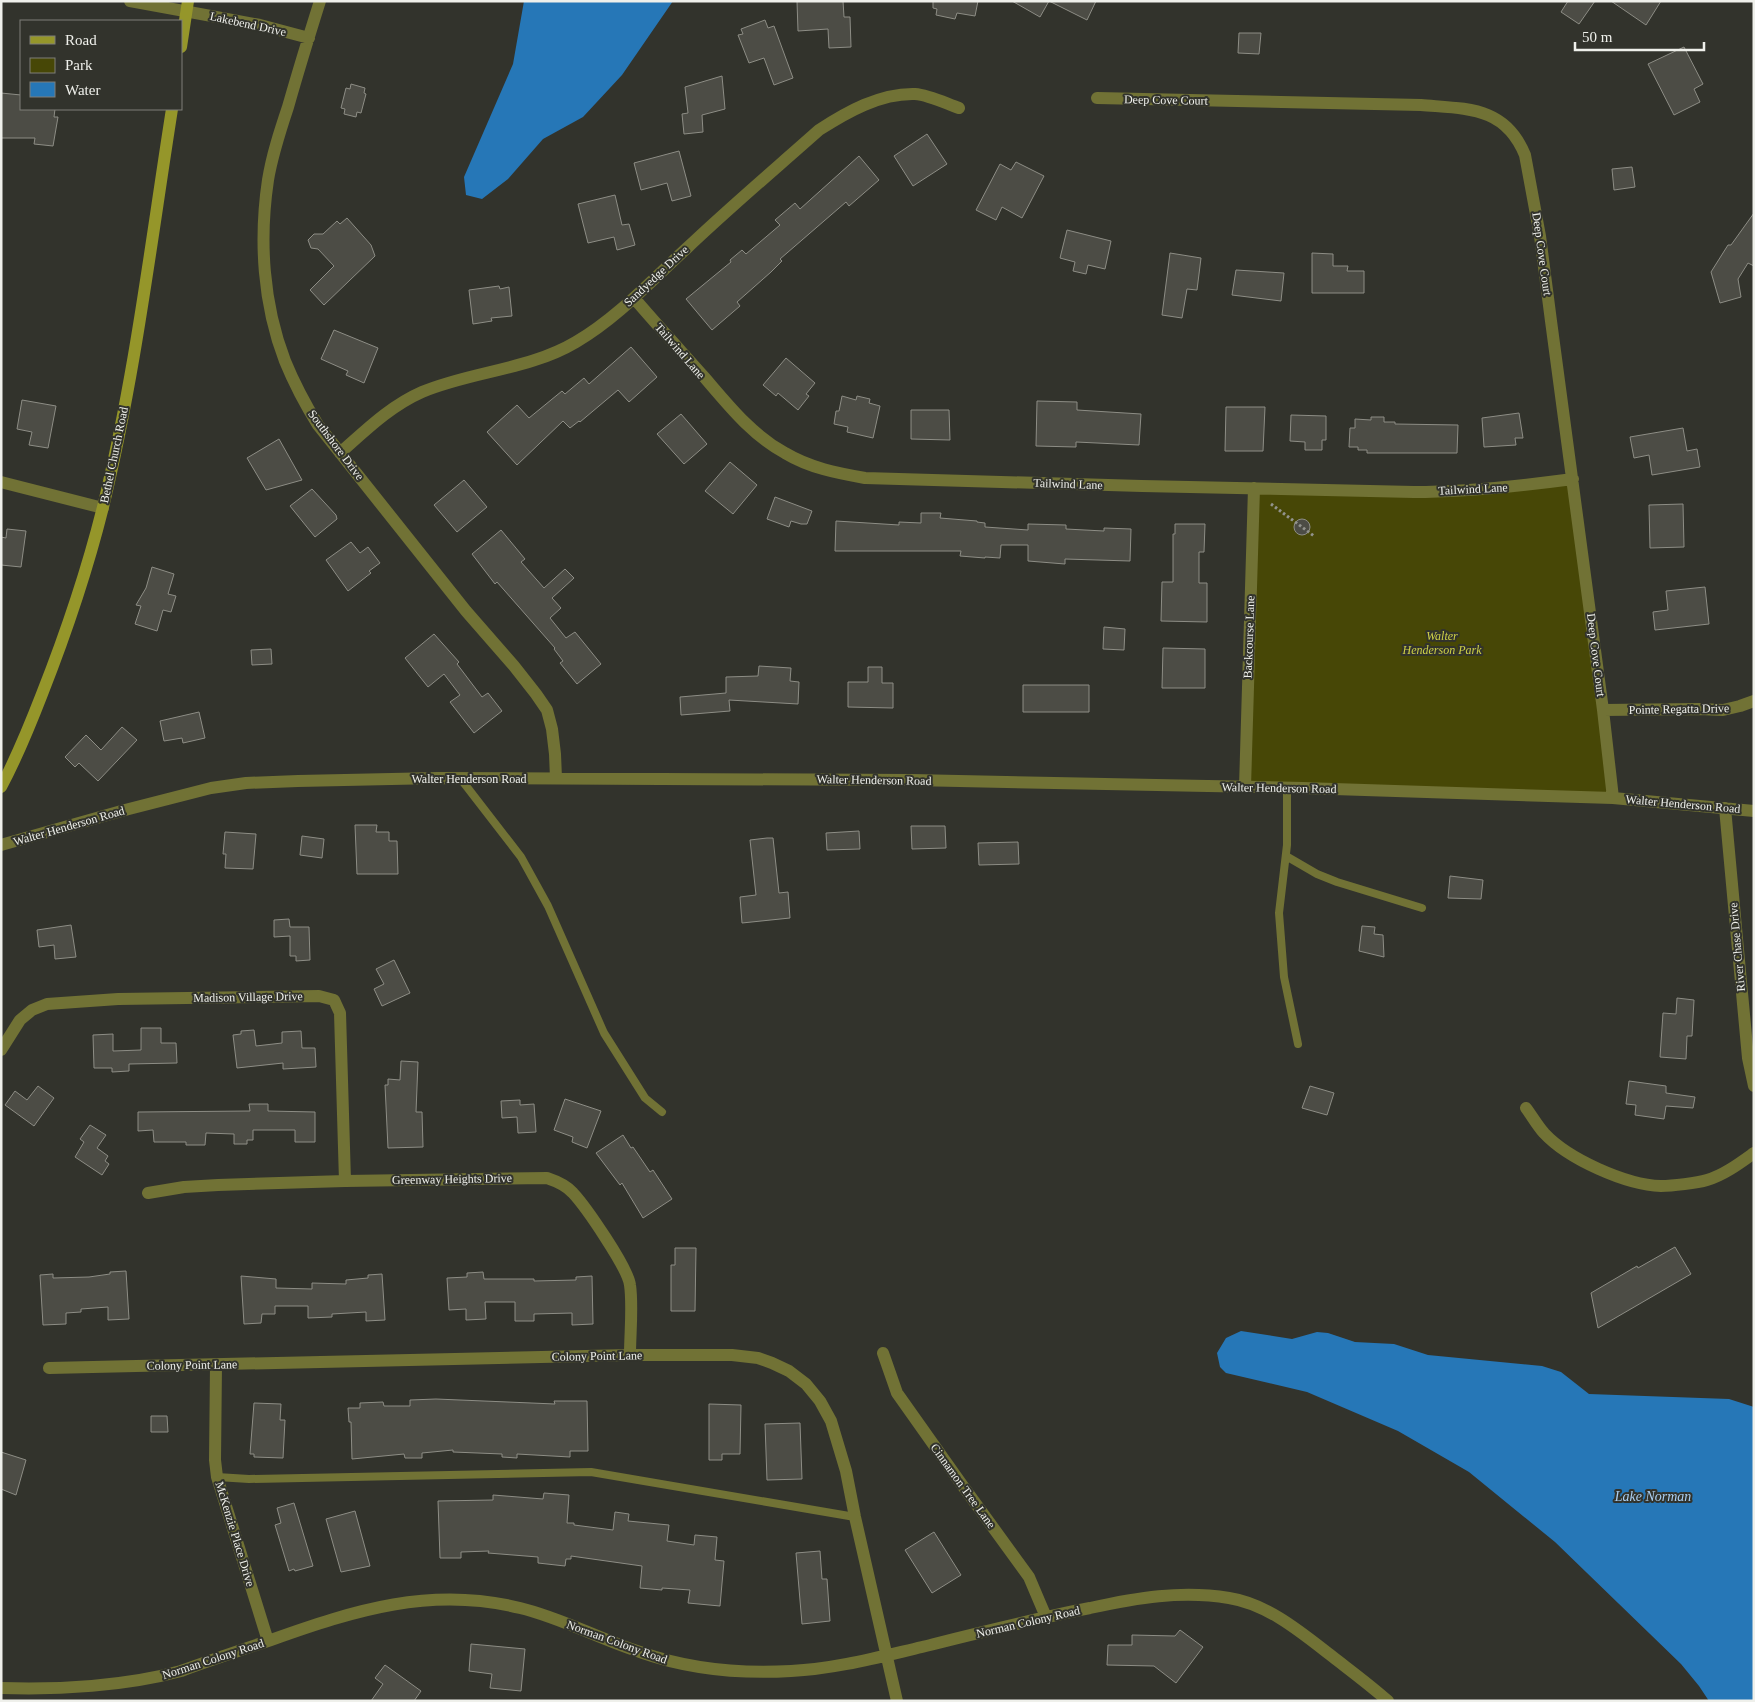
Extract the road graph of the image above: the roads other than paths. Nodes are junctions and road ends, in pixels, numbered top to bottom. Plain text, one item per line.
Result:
1 (130, 1) edge
2 (320, 1) edge
3 (187, 6) edge
4 (308, 38) junction
5 (182, 40) edge
6 (1097, 98) dead end
7 (959, 108) dead end
8 (172, 110) edge
9 (634, 298) junction
10 (340, 453) junction
11 (1572, 479) junction
12 (1, 482) edge
13 (1254, 488) junction
14 (103, 508) junction
15 (1754, 701) edge
16 (1603, 710) junction
17 (460, 778) junction
18 (556, 778) junction
19 (1, 787) edge
20 (1245, 787) junction
21 (1287, 788) junction
22 (1613, 798) junction
23 (1725, 808) junction
24 (1754, 811) edge
25 (1, 845) edge
26 (1286, 856) junction
27 (1422, 908) dead end
28 (1298, 1044) dead end
29 (1, 1050) edge
30 (1754, 1086) edge
31 (1526, 1108) dead end
32 (662, 1112) dead end
33 (1754, 1153) edge
34 (344, 1181) junction
35 (148, 1193) dead end
36 (883, 1353) dead end
37 (630, 1355) junction
38 (216, 1365) junction
39 (48, 1368) dead end
40 (217, 1477) junction
41 (855, 1517) junction
42 (1046, 1617) junction
43 (268, 1641) junction
44 (886, 1655) junction
45 (1, 1688) edge
46 (897, 1701) edge
47 (1388, 1701) edge

1 - 3 street, Lakebend Drive
2 - 4 street, Southshore Drive
3 - 4 street, Lakebend Drive
3 - 5 street
4 - 10 street, Southshore Drive
6 - 11 street, Deep Cove Court
7 - 9 street, Sandyedge Drive
8 - 14 street, Bethel Church Road
9 - 10 street, Sandyedge Drive
9 - 13 street, Tailwind Lane
10 - 18 street, Southshore Drive
11 - 13 street, Tailwind Lane
11 - 16 street, Deep Cove Court
12 - 14 street
13 - 20 street, Backcourse Lane
14 - 19 street, Bethel Church Road
15 - 16 street, Pointe Regatta Drive
16 - 22 street, Deep Cove Court
17 - 18 street, Walter Henderson Road
17 - 25 street, Walter Henderson Road
17 - 32 lane
18 - 20 street, Walter Henderson Road
20 - 21 street, Walter Henderson Road
21 - 22 street, Walter Henderson Road
21 - 26 lane
22 - 23 street, Walter Henderson Road
23 - 24 street, Walter Henderson Road
23 - 30 street, River Chase Drive
26 - 27 lane
26 - 28 lane
29 - 34 street, Madison Village Drive
31 - 33 street
34 - 35 street, Greenway Heights Drive
34 - 37 street, Greenway Heights Drive
36 - 42 street, Cinnamon Tree Lane
37 - 38 street, Colony Point Lane
37 - 41 street, Colony Point Lane
38 - 39 street, Colony Point Lane
38 - 40 street, McKenzie Place Drive
40 - 41 lane
40 - 43 street, McKenzie Place Drive
41 - 44 street, Colony Point Lane
42 - 44 street, Norman Colony Road
42 - 47 street, Norman Colony Road
43 - 44 street, Norman Colony Road
43 - 45 street, Norman Colony Road
44 - 46 street, Colony Point Lane

